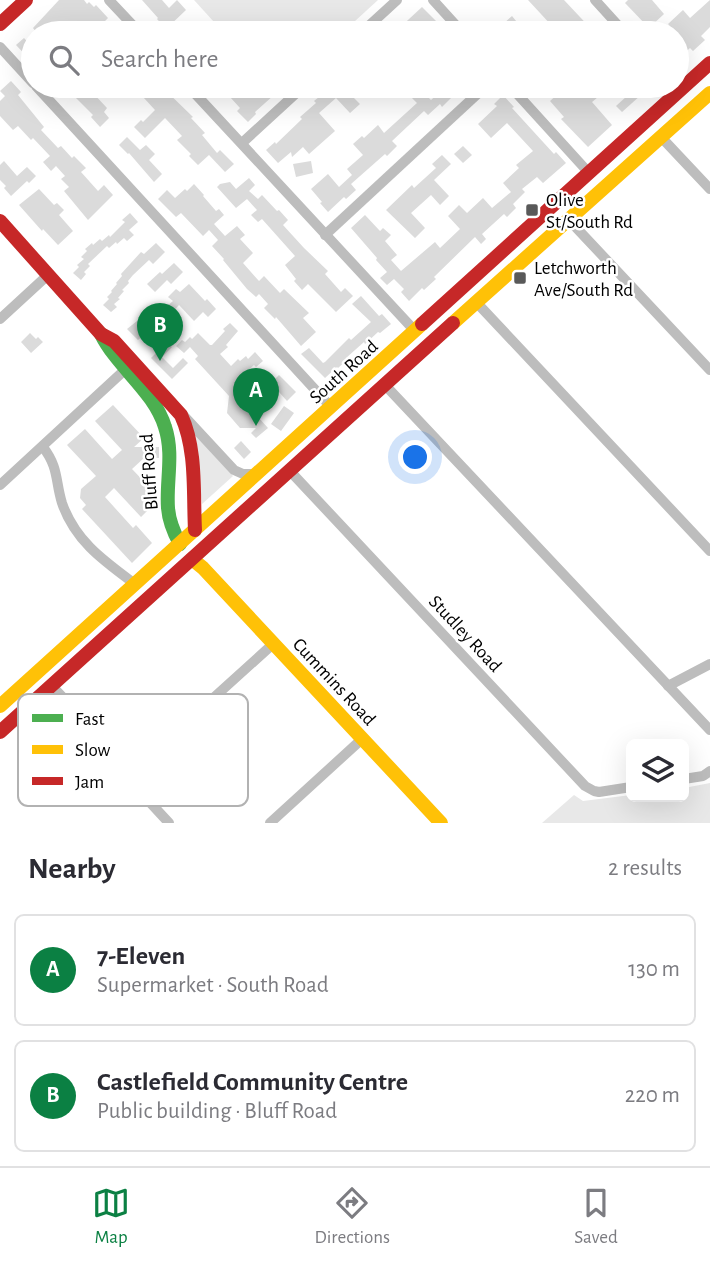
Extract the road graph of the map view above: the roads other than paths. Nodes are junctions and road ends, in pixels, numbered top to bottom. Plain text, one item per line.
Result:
1 (26, 0) edge
2 (109, 0) edge
3 (397, 0) edge
4 (433, 0) edge
5 (595, 0) edge
6 (129, 21) edge
7 (374, 21) edge
8 (452, 21) edge
9 (614, 21) edge
10 (0, 24) edge
11 (0, 47) edge
12 (710, 63) edge
13 (21, 70) edge
14 (689, 79) edge
15 (710, 93) edge
16 (47, 98) edge
17 (199, 98) edge
18 (291, 98) edge
19 (473, 98) edge
20 (521, 98) edge
21 (666, 98) edge
22 (661, 137) junction
23 (242, 144) junction
24 (589, 173) junction
25 (603, 190) junction
26 (710, 190) edge
27 (569, 220) junction
28 (0, 221) edge
29 (325, 234) junction
30 (49, 274) junction
31 (477, 303) junction
32 (0, 319) edge
33 (415, 331) junction
34 (129, 366) junction
35 (710, 370) edge
36 (385, 385) junction
37 (331, 407) junction
38 (175, 408) junction
39 (344, 421) junction
40 (43, 447) junction
41 (289, 470) junction
42 (257, 474) junction
43 (0, 485) edge
44 (239, 490) junction
45 (252, 505) junction
46 (195, 530) junction
47 (180, 544) junction
48 (710, 551) edge
49 (197, 559) junction
50 (135, 584) junction
51 (273, 644) junction
52 (710, 664) edge
53 (51, 685) junction
54 (668, 686) junction
55 (41, 694) edge
56 (60, 694) edge
57 (218, 694) edge
58 (0, 706) edge
59 (18, 715) edge
60 (710, 730) edge
61 (0, 732) edge
62 (362, 739) junction
63 (710, 771) edge
64 (689, 778) edge
65 (626, 789) edge
66 (153, 806) edge
67 (169, 823) edge
68 (270, 823) edge
69 (441, 823) edge

1 - 10 main road
2 - 6 street
3 - 7 street
4 - 8 street
5 - 9 street
11 - 13 street
12 - 14 main road, South Road
15 - 22 main road, South Road
16 - 37 street
17 - 23 street
18 - 23 street
19 - 29 street
20 - 24 street
21 - 24 main road, South Road
22 - 25 main road, South Road
22 - 26 street
23 - 29 street
24 - 25 main road
24 - 33 main road, South Road
25 - 27 main road, South Road
27 - 31 main road, South Road
27 - 35 street
28 - 30 main road, Bluff Road
29 - 33 street
30 - 32 street
30 - 34 main road, Bluff Road
31 - 36 main road, South Road
31 - 48 street
33 - 37 main road, South Road
34 - 38 main road, Bluff Road
34 - 40 street
34 - 47 main road, Bluff Road
36 - 39 main road, South Road
36 - 54 street
37 - 39 main road
37 - 42 main road, South Road
38 - 42 street, Bluff Road
38 - 46 main road, Bluff Road
39 - 41 main road, South Road
40 - 43 street
40 - 50 street
41 - 45 main road, South Road
41 - 65 street, Studley Road
42 - 44 main road, South Road
44 - 45 main road
44 - 46 main road, South Road
45 - 49 main road, South Road
46 - 47 main road, South Road
46 - 49 main road, Bluff Road
47 - 49 main road, Cummins Road
47 - 50 main road, South Road
49 - 51 main road, Cummins Road
49 - 53 main road, South Road
50 - 58 main road, South Road
51 - 57 street
51 - 62 main road, Cummins Road
52 - 54 street
53 - 55 main road, South Road
53 - 56 street
54 - 60 street
59 - 61 main road, South Road
62 - 68 street
62 - 69 main road, Cummins Road
63 - 64 street
66 - 67 street

